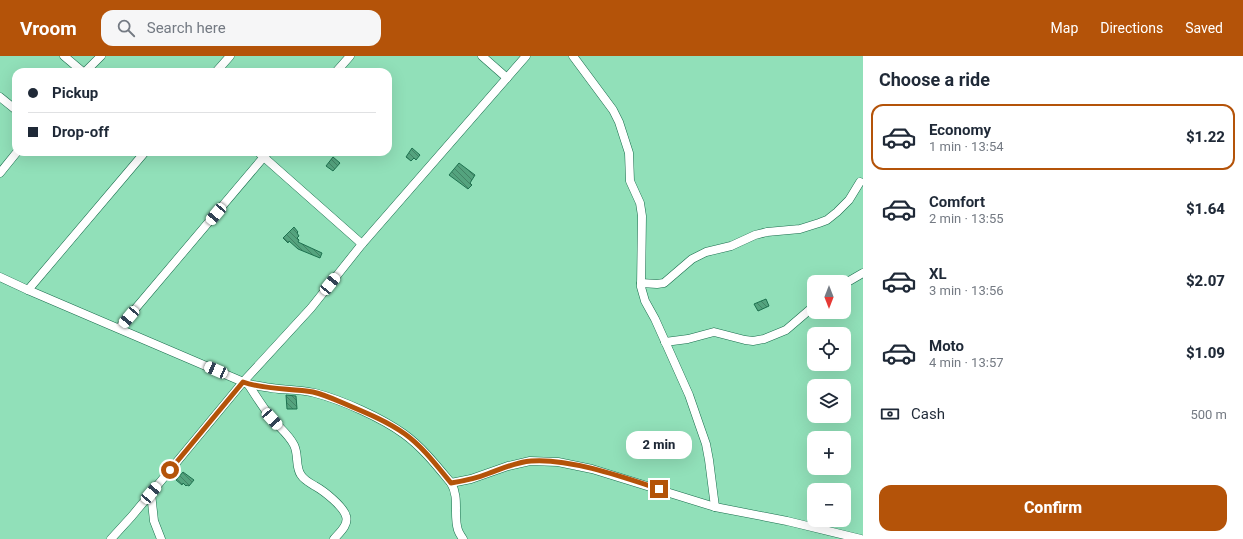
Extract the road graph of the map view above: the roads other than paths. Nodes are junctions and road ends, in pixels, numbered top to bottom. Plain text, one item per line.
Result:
1 (64, 56) edge
2 (102, 56) edge
3 (230, 56) edge
4 (350, 56) edge
5 (482, 56) edge
6 (526, 56) edge
7 (573, 56) edge
8 (79, 68) edge
9 (88, 68) edge
10 (220, 68) edge
11 (340, 68) edge
12 (507, 78) junction
13 (0, 96) edge
14 (12, 106) edge
15 (14, 156) edge
16 (142, 156) edge
17 (261, 156) edge
18 (265, 156) edge
19 (0, 173) edge
20 (860, 182) dead end
21 (362, 244) junction
22 (863, 273) edge
23 (0, 276) edge
24 (851, 280) edge
25 (641, 283) junction
26 (28, 290) junction
27 (807, 313) edge
28 (119, 328) junction
29 (665, 342) junction
30 (246, 383) junction
31 (451, 483) junction
32 (151, 493) junction
33 (715, 507) junction
34 (111, 539) edge
35 (160, 539) edge
36 (334, 539) edge
37 (463, 539) edge
38 (861, 539) edge

1 - 8 street
2 - 9 street
3 - 10 street
4 - 11 street
5 - 12 street
6 - 12 street
7 - 25 street
12 - 21 street
13 - 14 street
15 - 19 street
16 - 26 street
17 - 28 street
18 - 21 street
20 - 25 street
21 - 30 street
22 - 24 street
23 - 26 street
25 - 29 street
26 - 28 street
27 - 29 street
28 - 30 street
29 - 33 street
30 - 31 street
30 - 32 street
30 - 36 street
31 - 33 street
31 - 37 street
32 - 34 street
32 - 35 street
33 - 38 street

